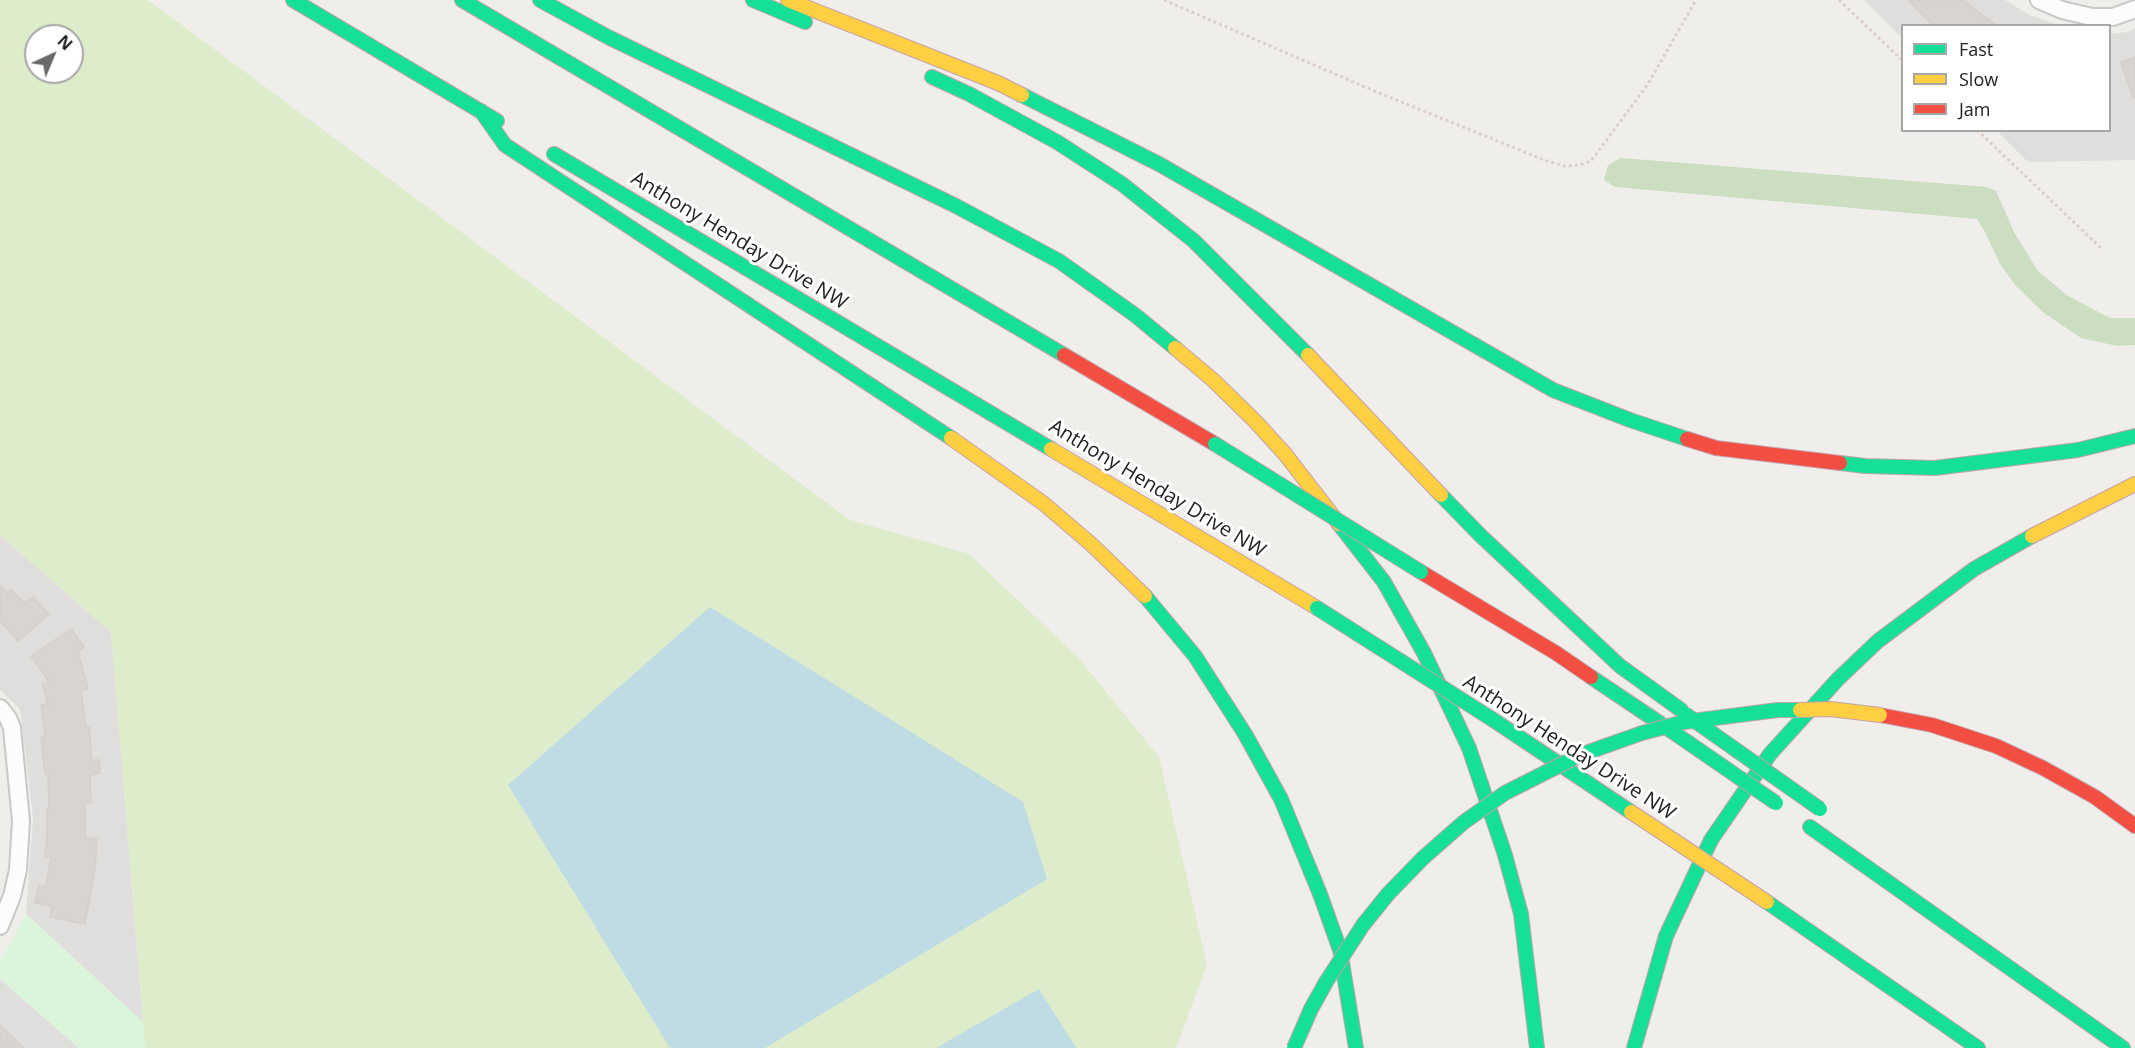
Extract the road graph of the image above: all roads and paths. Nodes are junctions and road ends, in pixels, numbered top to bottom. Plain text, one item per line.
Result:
1 (293, 0) edge
2 (462, 0) edge
3 (540, 0) edge
4 (753, 0) edge
5 (788, 0) edge
6 (1164, 0) edge
7 (1696, 0) edge
8 (1839, 0) edge
9 (2040, 0) edge
10 (2135, 9) edge
11 (815, 26) dead end
12 (1901, 59) edge
13 (918, 71) dead end
14 (481, 111) junction
15 (511, 129) dead end
16 (1979, 132) edge
17 (542, 147) dead end
18 (2101, 248) dead end
19 (2135, 436) edge
20 (2135, 483) edge
21 (0, 708) edge
22 (1824, 813) dead end
23 (2135, 826) edge
24 (1961, 917) dead end
25 (0, 926) edge
26 (1849, 957) junction
27 (2031, 982) junction
28 (1294, 1048) edge
29 (1356, 1048) edge
30 (1538, 1048) edge
31 (1634, 1048) edge
32 (1955, 1048) edge
33 (1978, 1048) edge
34 (2122, 1048) edge

1 - 14 highway
2 - 27 highway, bridge
3 - 30 highway
4 - 11 highway
5 - 19 highway
6 - 7 path
8 - 12 path
9 - 10 street
13 - 22 highway, bridge
14 - 15 highway
14 - 29 highway
16 - 18 path
17 - 26 highway, Anthony Henday Drive NW, bridge
20 - 31 highway
21 - 25 street
23 - 28 highway, bridge
24 - 27 highway
26 - 32 highway
26 - 33 highway, Anthony Henday Drive NW
27 - 34 highway

